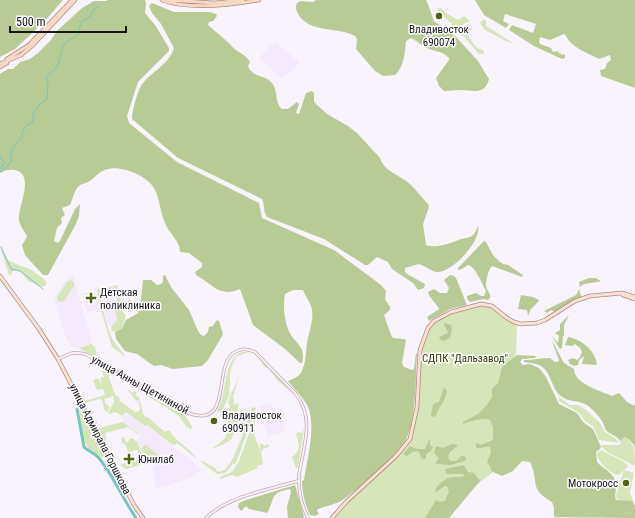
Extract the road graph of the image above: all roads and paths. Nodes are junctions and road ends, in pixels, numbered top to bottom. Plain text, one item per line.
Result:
1 (72, 0) edge
2 (76, 0) edge
3 (162, 0) edge
4 (168, 0) edge
5 (243, 0) edge
6 (259, 0) edge
7 (0, 64) edge
8 (0, 276) edge
9 (635, 298) edge
10 (58, 359) junction
11 (298, 481) junction
12 (143, 518) edge
13 (206, 518) edge
14 (308, 518) edge
15 (333, 518) edge

1 - 7 highway
2 - 7 highway
3 - 6 highway
4 - 5 highway
8 - 10 main road, улица Адмирала Горшкова
9 - 15 main road
10 - 11 main road, улица Анны Щетининой
10 - 12 main road, улица Адмирала Горшкова
11 - 13 main road
11 - 14 main road, улица Анны Щетининой

